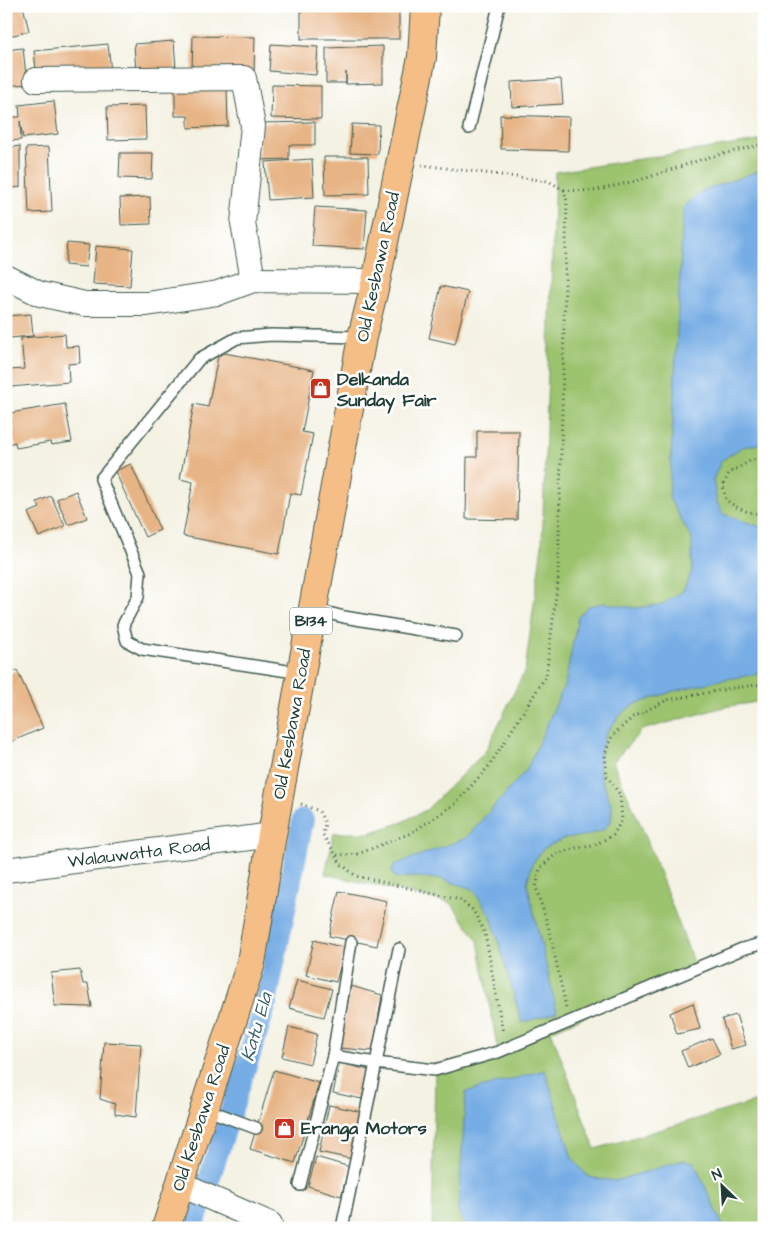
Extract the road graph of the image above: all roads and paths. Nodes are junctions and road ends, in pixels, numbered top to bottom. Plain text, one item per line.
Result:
1 (425, 6) edge
2 (499, 6) edge
3 (36, 80) dead end
4 (470, 128) dead end
5 (764, 144) edge
6 (400, 164) junction
7 (564, 190) junction
8 (6, 277) edge
9 (253, 280) junction
10 (376, 281) junction
11 (362, 336) junction
12 (764, 457) edge
13 (764, 513) edge
14 (313, 609) junction
15 (456, 636) dead end
16 (302, 673) junction
17 (764, 684) edge
18 (279, 799) junction
19 (272, 835) junction
20 (336, 855) junction
21 (6, 870) edge
22 (352, 942) dead end
23 (764, 943) edge
24 (399, 949) dead end
25 (570, 1022) junction
26 (506, 1050) junction
27 (334, 1056) junction
28 (376, 1063) junction
29 (205, 1109) junction
30 (256, 1128) dead end
31 (179, 1184) junction
32 (300, 1185) dead end
33 (275, 1226) edge
34 (166, 1228) edge
35 (342, 1228) edge

1 - 6 main road, Old Kesbawa Road / B134
2 - 4 lane
3 - 9 street
5 - 7 path
6 - 7 path
6 - 10 main road, Old Kesbawa Road / B134
7 - 20 path
8 - 9 street
9 - 10 street
10 - 11 main road, Old Kesbawa Road / B134
11 - 14 main road, Old Kesbawa Road / B134
11 - 16 lane
12 - 13 path
14 - 15 lane
14 - 16 main road, Old Kesbawa Road / B134
16 - 18 main road, Old Kesbawa Road / B134
17 - 25 path
18 - 19 main road, Old Kesbawa Road / B134
18 - 20 path
19 - 21 street, Walauwatta Road
19 - 29 main road, Old Kesbawa Road / B134
20 - 26 path
22 - 27 lane
23 - 25 lane
24 - 28 lane
25 - 26 lane
26 - 28 lane
27 - 28 lane
27 - 32 lane
28 - 35 lane
29 - 30 lane
29 - 31 main road, Old Kesbawa Road / B134
31 - 33 street
31 - 34 main road, Old Kesbawa Road / B134

